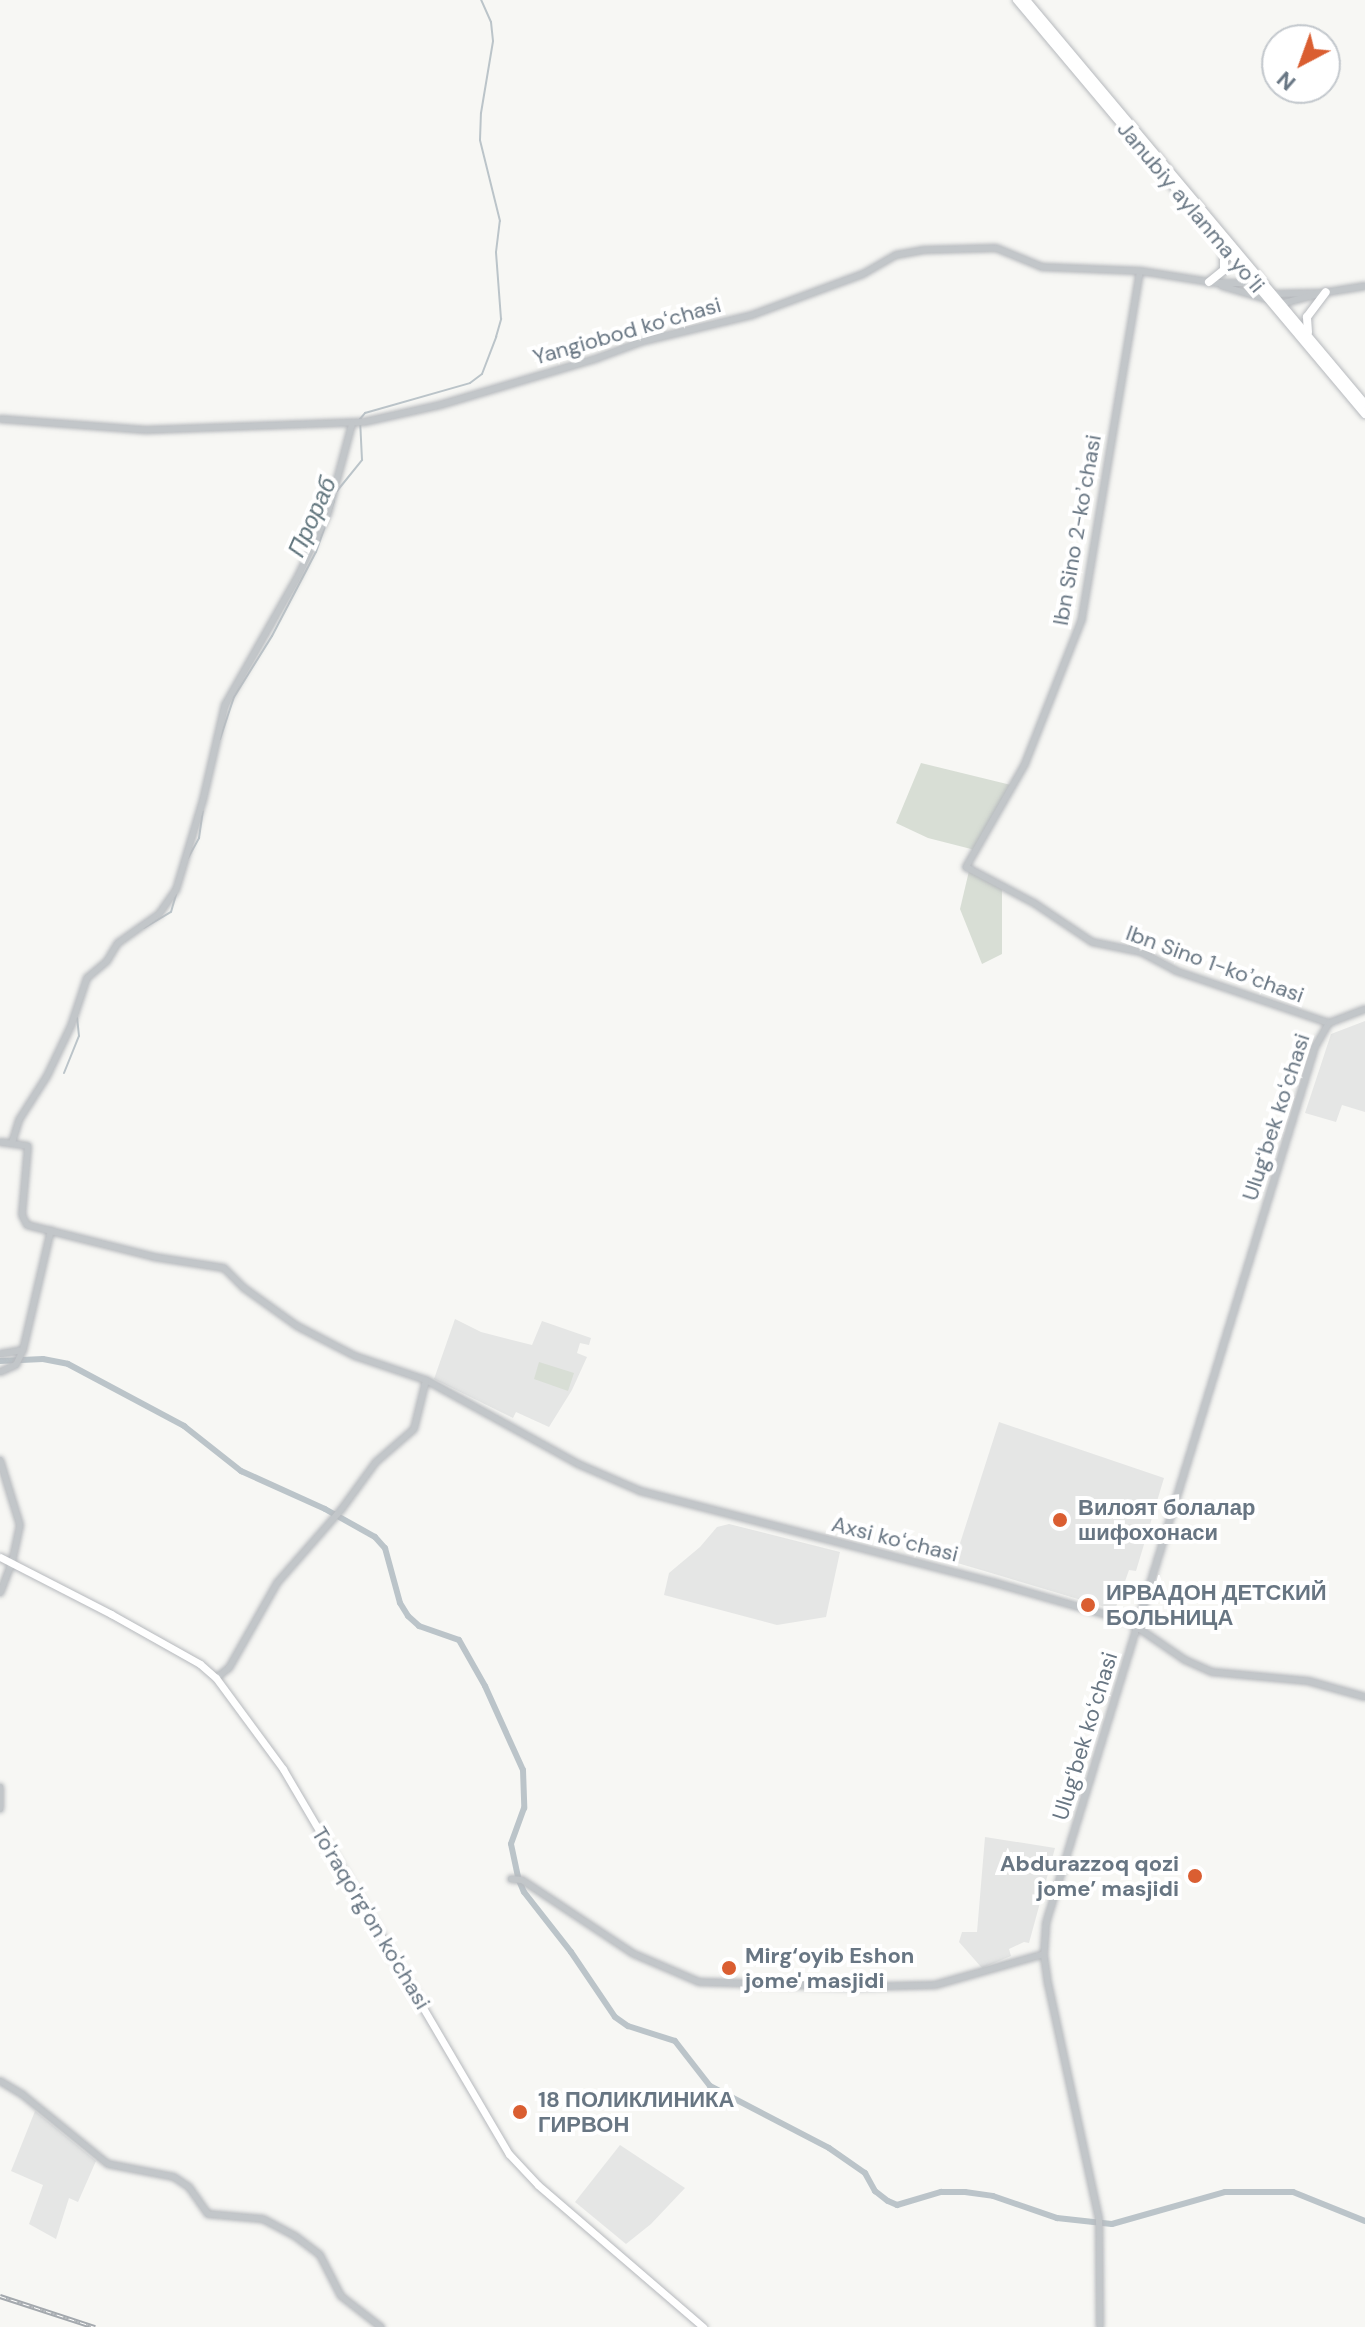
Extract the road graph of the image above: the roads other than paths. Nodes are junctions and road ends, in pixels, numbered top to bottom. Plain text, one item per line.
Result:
1 (1017, 0) edge
2 (1026, 0) edge
3 (1224, 247) junction
4 (1140, 271) junction
5 (1212, 282) junction
6 (1253, 283) junction
7 (1264, 284) junction
8 (1365, 286) edge
9 (1324, 292) junction
10 (1270, 296) junction
11 (1281, 304) junction
12 (1312, 340) junction
13 (1365, 404) edge
14 (1365, 414) edge
15 (0, 419) edge
16 (352, 424) junction
17 (966, 867) joint
18 (1365, 1009) edge
19 (1329, 1023) junction
20 (0, 1142) edge
21 (12, 1143) junction
22 (51, 1230) junction
23 (22, 1352) junction
24 (0, 1354) edge
25 (0, 1372) edge
26 (426, 1380) junction
27 (0, 1460) edge
28 (0, 1557) edge
29 (12, 1562) junction
30 (0, 1593) edge
31 (1137, 1626) junction
32 (216, 1678) junction
33 (1365, 1697) edge
34 (0, 1787) edge
35 (0, 1809) edge
36 (511, 1879) dead end
37 (1044, 1954) junction
38 (0, 2081) edge
39 (381, 2327) edge
40 (703, 2327) edge
41 (1100, 2327) edge

1 - 3 highway, Janubiy aylanma yoʻli
2 - 7 highway, Janubiy aylanma yoʻli
3 - 5 highway
3 - 6 highway, Janubiy aylanma yoʻli
4 - 5 street, Yangiobod koʻchasi
4 - 16 street, Yangiobod koʻchasi
4 - 17 street, Ibn Sino 2-koʼchasi
5 - 6 street, Yangiobod koʻchasi
5 - 10 street
6 - 7 street, Yangiobod koʻchasi
6 - 10 highway, Janubiy aylanma yoʻli
7 - 10 highway, Janubiy aylanma yoʻli
8 - 9 street
9 - 10 street
9 - 11 street
9 - 12 highway
10 - 11 highway, Janubiy aylanma yoʻli
10 - 14 highway, Janubiy aylanma yoʻli
11 - 12 highway, Janubiy aylanma yoʻli
12 - 13 highway, Janubiy aylanma yoʻli
15 - 16 street, Yangiobod koʻchasi
16 - 21 street
17 - 19 street, Ibn Sino 1-koʼchasi
18 - 19 street, Ulugʻbek koʻchasi
19 - 31 street, Ulugʻbek koʻchasi
20 - 21 street
21 - 22 street, Axsi koʻchasi
22 - 23 street
22 - 26 street, Axsi koʻchasi
23 - 24 street
23 - 25 street
26 - 31 street, Axsi koʻchasi
26 - 32 street
27 - 29 street
28 - 29 main road, To'raqo'rg'on ko'chasi
29 - 30 street
29 - 32 main road, To'raqo'rg'on ko'chasi
31 - 33 street, Axsi koʻchasi
31 - 37 street, Ulugʻbek koʻchasi
32 - 40 main road, To'raqo'rg'on ko'chasi
34 - 35 street
36 - 37 street
37 - 41 street, Ulugʻbek koʻchasi
38 - 39 street

